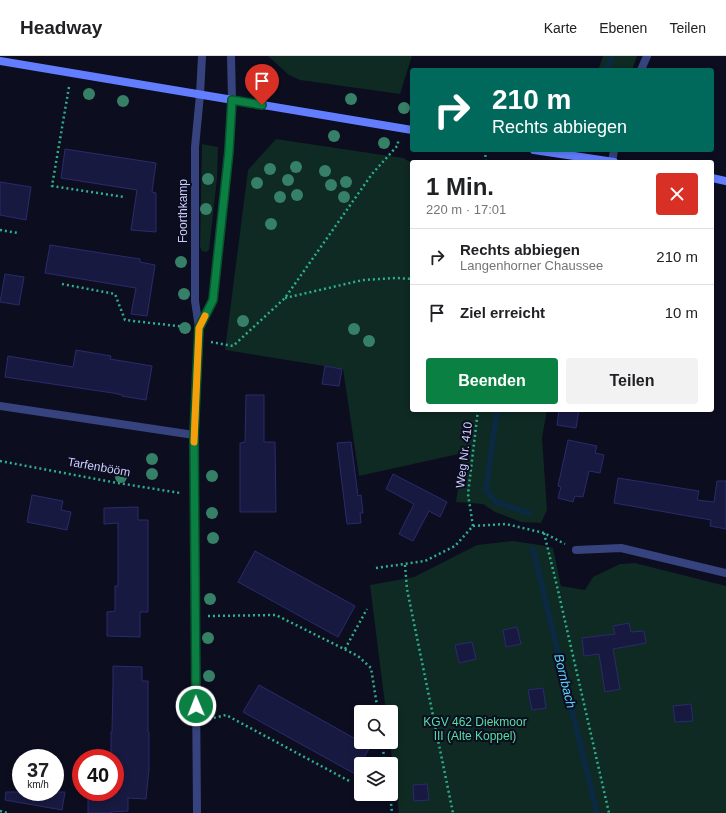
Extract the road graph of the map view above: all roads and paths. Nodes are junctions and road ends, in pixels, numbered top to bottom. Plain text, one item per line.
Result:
1 (202, 56) edge
2 (231, 56) edge
3 (647, 56) edge
4 (0, 60) edge
5 (642, 68) edge
6 (72, 72) junction
7 (200, 95) junction
8 (232, 100) junction
9 (398, 128) junction
10 (410, 130) edge
11 (547, 152) edge
12 (600, 160) edge
13 (714, 178) edge
14 (726, 180) edge
15 (124, 197) dead end
16 (0, 230) edge
17 (18, 233) dead end
18 (410, 279) edge
19 (62, 284) dead end
20 (285, 298) junction
21 (199, 328) junction
22 (199, 340) junction
23 (0, 406) edge
24 (478, 412) edge
25 (194, 435) junction
26 (0, 461) edge
27 (195, 495) junction
28 (473, 526) junction
29 (544, 533) junction
30 (576, 550) joint
31 (405, 565) junction
32 (376, 568) dead end
33 (726, 573) edge
34 (367, 609) dead end
35 (195, 616) junction
36 (345, 649) junction
37 (377, 705) edge
38 (196, 722) junction
39 (351, 782) dead end
40 (391, 801) edge
41 (0, 811) edge
42 (8, 813) edge
43 (197, 813) edge
44 (392, 813) edge
45 (453, 813) edge
46 (609, 813) edge

1 - 7 street, Foorthkamp
2 - 8 street, Foorthkamp
3 - 5 street
4 - 6 main road
6 - 7 main road
6 - 15 path
7 - 8 main road
7 - 21 street, Foorthkamp
8 - 9 main road
8 - 21 street, Foorthkamp
9 - 10 main road
9 - 20 path
11 - 12 main road
13 - 14 main road
16 - 17 path
18 - 20 path
19 - 21 path
20 - 22 path
21 - 22 street, Foorthkamp
22 - 25 street, Foorthkamp
23 - 25 street
24 - 28 path, Weg Nr. 410
25 - 27 street, Foorthkamp
26 - 27 path, Tarfenbööm
27 - 35 street, Foorthkamp
28 - 29 path
28 - 31 path
29 - 30 path
29 - 46 path
30 - 33 street
31 - 32 path
31 - 45 path
34 - 36 path
35 - 36 path
35 - 38 street, Foorthkamp
36 - 37 path
38 - 39 path
38 - 43 street, Foorthkamp
40 - 44 path
41 - 42 path

